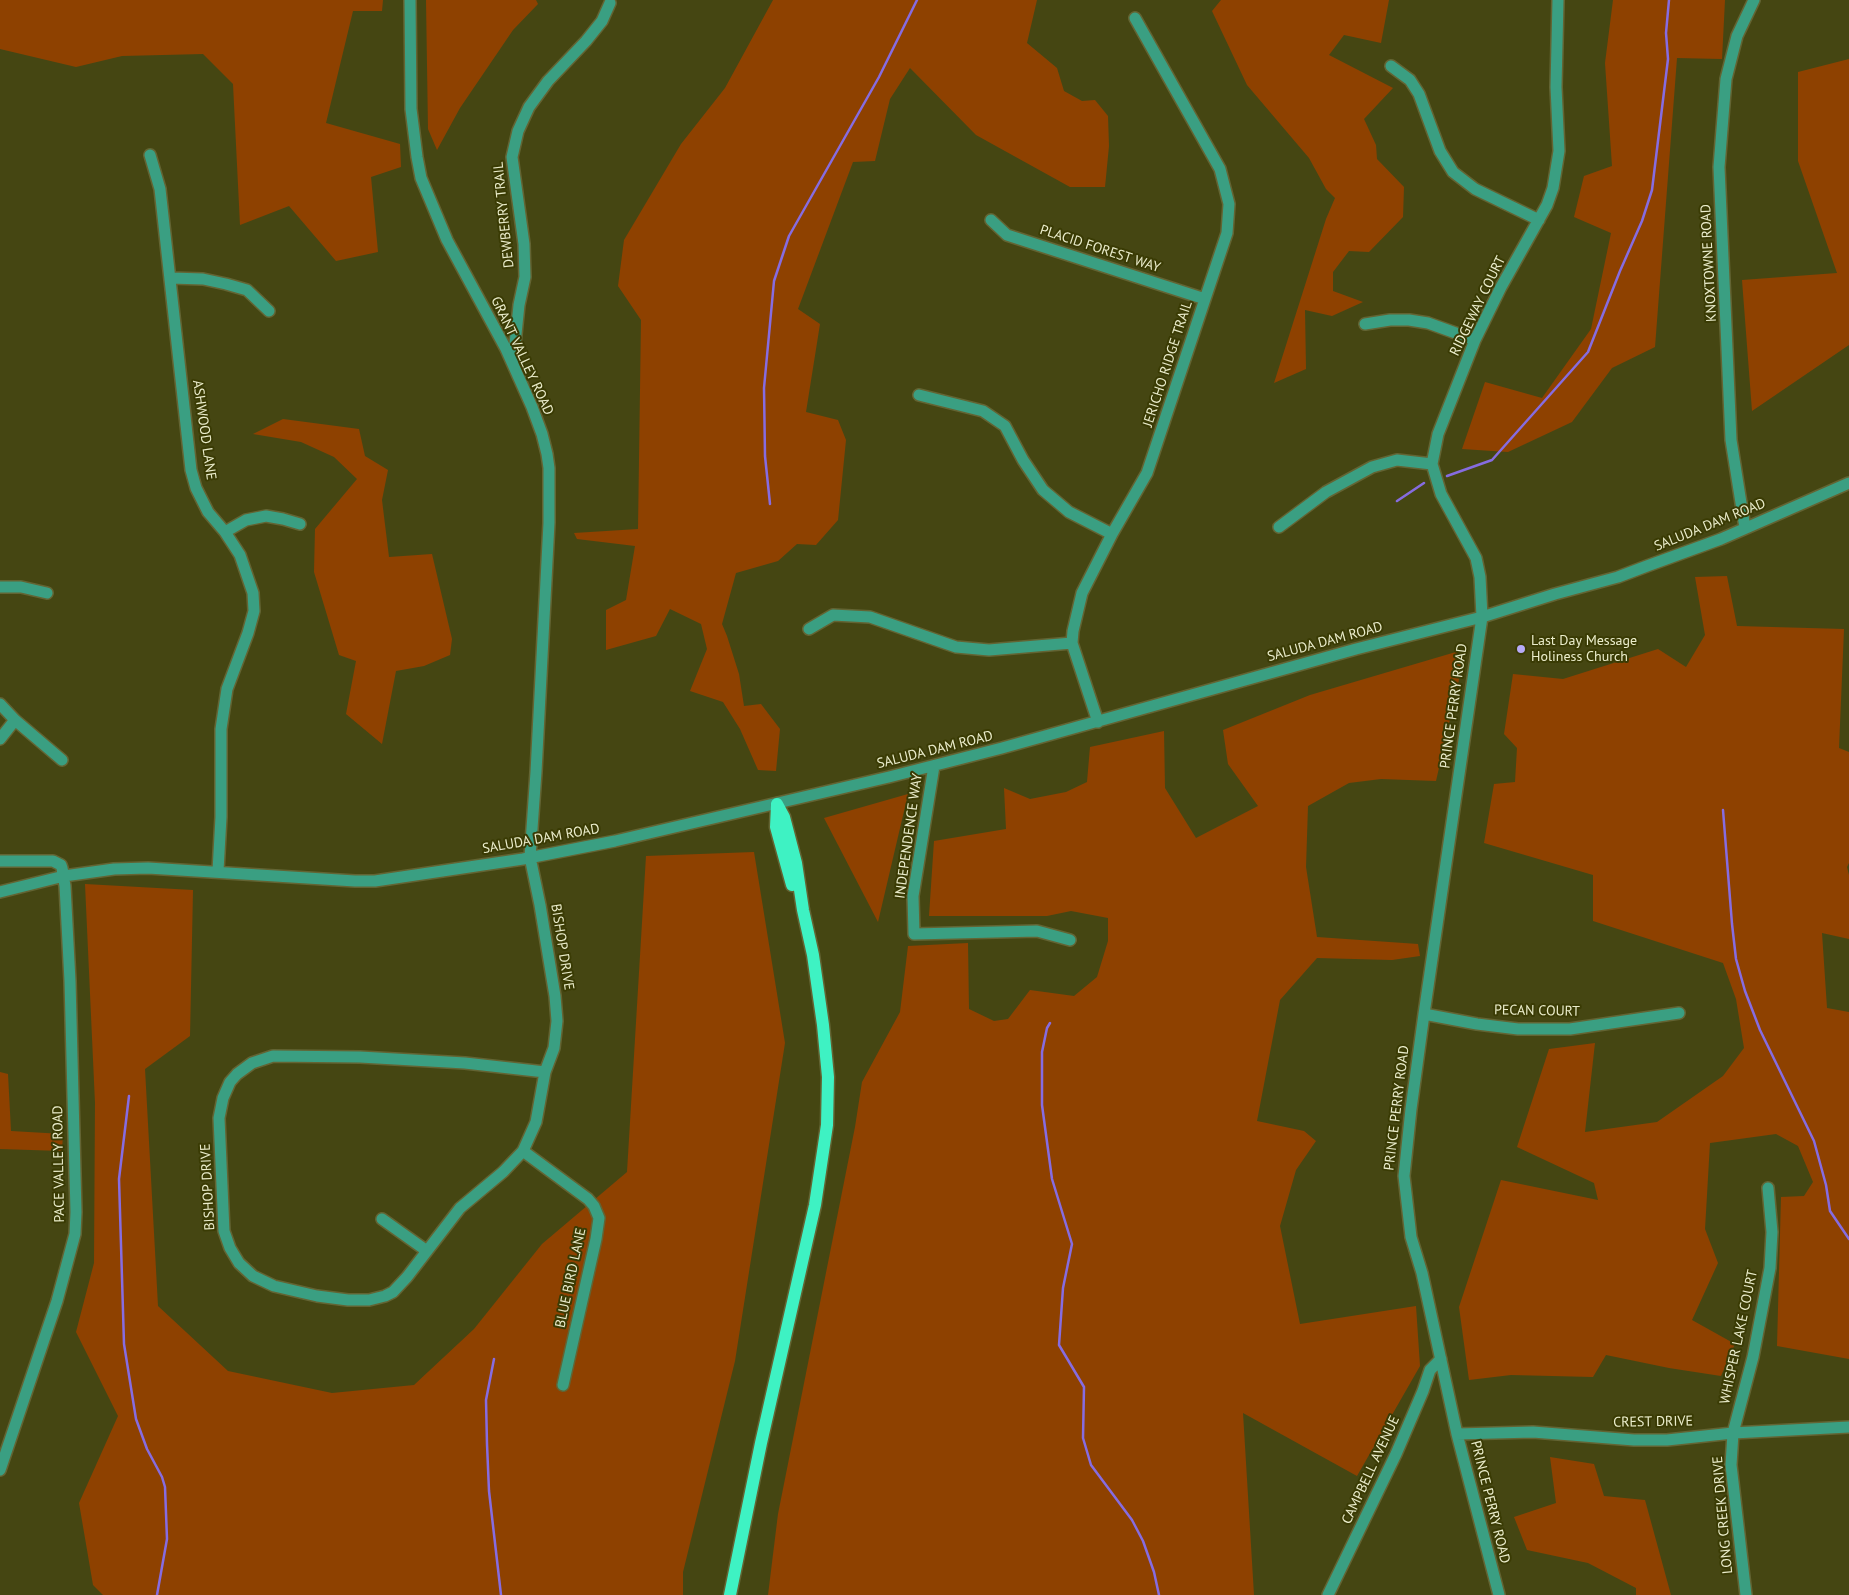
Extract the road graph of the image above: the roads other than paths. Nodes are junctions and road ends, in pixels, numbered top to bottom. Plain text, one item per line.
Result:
1 (410, 0) edge
2 (1558, 0) edge
3 (1754, 0) edge
4 (610, 3) dead end
5 (1135, 18) dead end
6 (1391, 66) dead end
7 (150, 155) dead end
8 (991, 220) dead end
9 (1539, 220) junction
10 (171, 278) junction
11 (1205, 299) junction
12 (268, 312) dead end
13 (1365, 324) dead end
14 (1475, 340) junction
15 (513, 365) junction
16 (919, 395) dead end
17 (1432, 464) junction
18 (1849, 483) edge
19 (300, 524) dead end
20 (1279, 527) dead end
21 (1745, 528) junction
22 (225, 532) junction
23 (1112, 534) junction
24 (0, 587) edge
25 (47, 593) dead end
26 (1482, 617) junction
27 (809, 629) dead end
28 (1072, 643) junction
29 (0, 704) edge
30 (15, 720) junction
31 (1098, 722) junction
32 (0, 739) edge
33 (62, 760) dead end
34 (934, 766) junction
35 (777, 804) junction
36 (530, 857) junction
37 (0, 861) edge
38 (218, 871) junction
39 (64, 876) junction
40 (0, 892) edge
41 (1070, 940) dead end
42 (1679, 1013) dead end
43 (1424, 1014) junction
44 (545, 1072) junction
45 (522, 1152) junction
46 (1768, 1188) dead end
47 (382, 1219) dead end
48 (427, 1251) junction
49 (1441, 1359) junction
50 (562, 1385) dead end
51 (1849, 1427) edge
52 (1733, 1433) junction
53 (1458, 1434) junction
54 (0, 1470) edge
55 (730, 1595) edge
56 (1328, 1595) edge
57 (1498, 1595) edge
58 (1746, 1595) edge

1 - 15 street, GRANT VALLEY ROAD
2 - 9 street, RIDGEWAY COURT
3 - 21 street, KNOXTOWNE ROAD
4 - 15 street, DEWBERRY TRAIL
5 - 11 street, JERICHO RIDGE TRAIL
6 - 9 street
7 - 10 street, ASHWOOD LANE
8 - 11 street, PLACID FOREST WAY
9 - 14 street, RIDGEWAY COURT
10 - 12 street
10 - 22 street, ASHWOOD LANE
11 - 23 street, JERICHO RIDGE TRAIL
13 - 14 street
14 - 17 street, RIDGEWAY COURT
15 - 36 street, GRANT VALLEY ROAD
16 - 23 street
17 - 20 street
17 - 26 street, RIDGEWAY COURT
18 - 21 street, SALUDA DAM ROAD
19 - 22 street
21 - 26 street, SALUDA DAM ROAD
22 - 38 street, ASHWOOD LANE
23 - 28 street, JERICHO RIDGE TRAIL
24 - 25 street
26 - 31 street, SALUDA DAM ROAD
26 - 43 street, PRINCE PERRY ROAD
27 - 28 street
28 - 31 street, JERICHO RIDGE TRAIL
29 - 30 street
30 - 32 street
30 - 33 street
31 - 34 street, SALUDA DAM ROAD
34 - 35 street, SALUDA DAM ROAD
34 - 41 street, INDEPENDENCE WAY
35 - 36 street, SALUDA DAM ROAD
35 - 55 main road
36 - 38 street, SALUDA DAM ROAD
36 - 44 street, BISHOP DRIVE
37 - 39 street
38 - 39 street, SALUDA DAM ROAD
39 - 40 street, SALUDA DAM ROAD
39 - 54 street, PACE VALLEY ROAD
42 - 43 street, PECAN COURT
43 - 49 street, PRINCE PERRY ROAD
44 - 45 street, BISHOP DRIVE
44 - 48 street, BISHOP DRIVE
45 - 48 street, BISHOP DRIVE
45 - 50 street, BLUE BIRD LANE
46 - 52 street, WHISPER LAKE COURT
47 - 48 street
49 - 53 street, PRINCE PERRY ROAD
49 - 56 street, CAMPBELL AVENUE
51 - 52 street, CREST DRIVE
52 - 53 street, CREST DRIVE
52 - 58 street, LONG CREEK DRIVE
53 - 57 street, PRINCE PERRY ROAD

